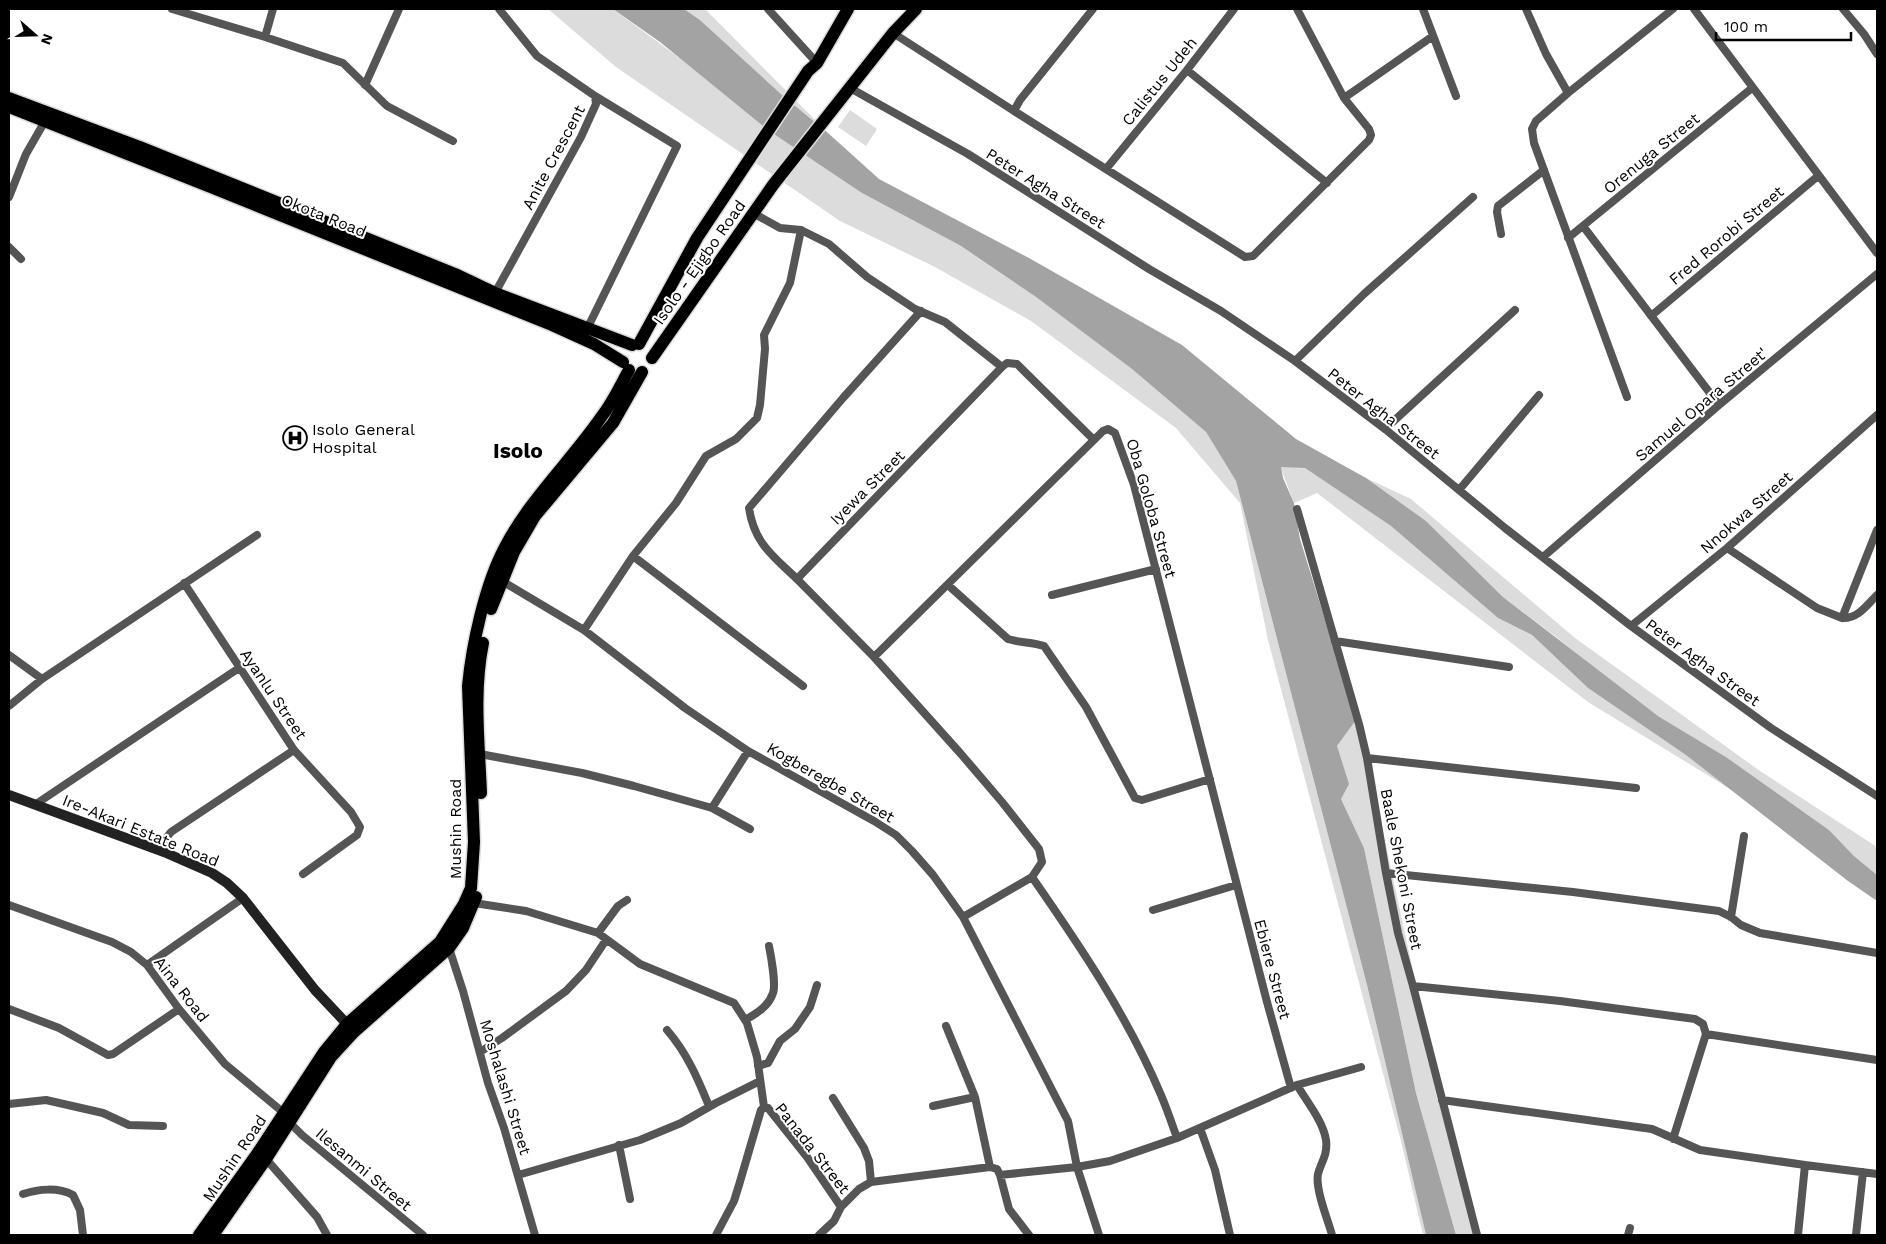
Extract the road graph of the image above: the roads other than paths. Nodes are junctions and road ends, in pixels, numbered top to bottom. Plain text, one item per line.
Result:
1 (172, 9) edge
2 (274, 9) edge
3 (399, 9) edge
4 (499, 9) edge
5 (768, 9) edge
6 (848, 9) edge
7 (916, 9) edge
8 (1093, 9) edge
9 (1234, 9) edge
10 (1297, 9) edge
11 (1423, 9) edge
12 (1526, 9) edge
13 (1673, 9) edge
14 (1694, 9) edge
15 (1843, 9) edge
16 (893, 33) junction
17 (1433, 36) junction
18 (265, 37) junction
19 (1877, 54) edge
20 (813, 67) junction
21 (1187, 70) junction
22 (365, 85) junction
23 (1752, 88) junction
24 (846, 92) junction
25 (1568, 93) junction
26 (595, 96) junction
27 (1456, 96) dead end
28 (9, 98) edge
29 (1344, 98) junction
30 (9, 107) edge
31 (1014, 111) junction
32 (44, 121) junction
33 (453, 141) dead end
34 (1106, 169) junction
35 (1544, 170) junction
36 (1818, 176) junction
37 (1327, 183) junction
38 (1473, 196) dead end
39 (9, 197) edge
40 (753, 213) junction
41 (1583, 226) junction
42 (801, 230) junction
43 (1502, 234) dead end
44 (1568, 238) junction
45 (9, 247) edge
46 (1877, 253) edge
47 (21, 259) dead end
48 (1877, 274) edge
49 (495, 293) junction
50 (1515, 310) dead end
51 (921, 312) junction
52 (1651, 316) junction
53 (587, 329) junction
54 (636, 344) junction
55 (652, 358) junction
56 (1295, 361) junction
57 (1002, 367) junction
58 (631, 368) junction
59 (1539, 395) dead end
60 (1627, 397) dead end
61 (1720, 405) junction
62 (1877, 415) edge
63 (1385, 430) junction
64 (1094, 440) junction
65 (1459, 490) junction
66 (1297, 509) dead end
67 (1877, 530) edge
68 (257, 535) dead end
69 (1727, 548) junction
70 (633, 556) junction
71 (1543, 557) junction
72 (1156, 569) junction
73 (797, 579) junction
74 (502, 581) junction
75 (184, 583) junction
76 (948, 585) junction
77 (1052, 595) dead end
78 (1877, 595) edge
79 (1842, 618) junction
80 (1631, 626) junction
81 (584, 630) junction
82 (1335, 641) junction
83 (9, 655) edge
84 (874, 657) junction
85 (1509, 666) dead end
86 (239, 668) junction
87 (42, 679) junction
88 (803, 686) dead end
89 (9, 706) edge
90 (294, 750) junction
91 (748, 751) junction
92 (480, 754) junction
93 (1367, 758) junction
94 (1210, 779) junction
95 (1636, 788) dead end
96 (9, 795) edge
97 (1877, 796) edge
98 (36, 804) junction
99 (712, 808) junction
100 (750, 829) dead end
101 (1744, 836) dead end
102 (164, 852) junction
103 (1230, 858) joint
104 (1386, 873) junction
105 (303, 874) dead end
106 (1032, 877) junction
107 (1236, 886) junction
108 (243, 898) junction
109 (627, 900) dead end
110 (474, 903) junction
111 (9, 904) edge
112 (1153, 910) dead end
113 (963, 917) junction
114 (1731, 917) junction
115 (598, 933) junction
116 (606, 940) junction
117 (769, 946) dead end
118 (449, 948) junction
119 (1877, 953) edge
120 (147, 965) junction
121 (817, 985) dead end
122 (1413, 986) junction
123 (9, 1009) edge
124 (179, 1009) junction
125 (745, 1020) junction
126 (347, 1024) junction
127 (946, 1026) dead end
128 (667, 1030) dead end
129 (1706, 1034) junction
130 (480, 1052) junction
131 (1877, 1060) edge
132 (758, 1066) junction
133 (1360, 1067) dead end
134 (760, 1081) junction
135 (1294, 1086) junction
136 (975, 1097) junction
137 (833, 1098) dead end
138 (1442, 1100) junction
139 (9, 1104) edge
140 (709, 1106) junction
141 (933, 1106) dead end
142 (764, 1107) junction
143 (287, 1117) junction
144 (163, 1126) dead end
145 (1200, 1128) junction
146 (1177, 1138) junction
147 (1673, 1139) junction
148 (618, 1145) junction
149 (266, 1159) junction
150 (1806, 1165) junction
151 (990, 1167) junction
152 (1078, 1167) junction
153 (1863, 1172) junction
154 (1877, 1174) edge
155 (518, 1175) junction
156 (1000, 1175) junction
157 (871, 1182) junction
158 (23, 1194) dead end
159 (630, 1200) dead end
160 (842, 1207) junction
161 (83, 1235) edge
162 (199, 1235) edge
163 (213, 1235) edge
164 (328, 1235) edge
165 (422, 1235) edge
166 (535, 1235) edge
167 (716, 1235) edge
168 (819, 1235) edge
169 (1029, 1235) edge
170 (1099, 1235) edge
171 (1230, 1235) edge
172 (1332, 1235) edge
173 (1477, 1235) edge
174 (1798, 1235) edge
175 (1856, 1235) edge

1 - 18 street
2 - 18 street
3 - 22 street
4 - 26 street, Anite Crescent
5 - 20 street
6 - 20 main road
7 - 16 main road
8 - 31 street
9 - 21 street, Calistus Udeh
10 - 29 street
11 - 17 street
12 - 25 street
13 - 25 street
14 - 23 street
15 - 19 street
16 - 24 main road
16 - 31 street
17 - 27 street
17 - 29 street
18 - 22 street
20 - 54 main road, Isolo - Ejigbo Road
21 - 34 street, Calistus Udeh
21 - 37 street
22 - 33 street
23 - 36 street
23 - 41 street, Orenuga Street
24 - 40 main road, Isolo - Ejigbo Road
24 - 56 street, Peter Agha Street
25 - 35 street
26 - 49 street, Anite Crescent
26 - 53 street
28 - 49 main road
29 - 37 street
30 - 32 main road, Okota Road
31 - 34 street
32 - 39 street
32 - 58 main road, Okota Road
34 - 37 street
35 - 43 street
35 - 44 street
36 - 46 street
36 - 52 street, Fred Rorobi Street
38 - 56 street
40 - 42 street
40 - 55 main road, Isolo - Ejigbo Road
41 - 44 street, Orenuga Street
41 - 52 street
42 - 51 street
42 - 70 street
44 - 60 street
45 - 47 street
48 - 61 street, Samuel Opara Street'
49 - 53 main road
50 - 63 street
51 - 57 street
51 - 73 street
52 - 61 street
53 - 54 main road
54 - 55 main road
54 - 58 main road
55 - 58 main road
56 - 63 street, Peter Agha Street
57 - 64 street
57 - 73 street, Iyewa Street
58 - 74 main road, Mushin Road
58 - 126 main road, Mushin Road
59 - 65 street
61 - 71 street, Samuel Opara Street'
62 - 69 street, Nnokwa Street
63 - 65 street, Peter Agha Street
64 - 72 street, Oba Goloba Street
64 - 76 street, Oba Goloba Street
65 - 71 street, Peter Agha Street
66 - 82 street, Baale Shekoni Street
67 - 79 street
68 - 75 street
69 - 79 street
69 - 80 street, Nnokwa Street
70 - 81 street
70 - 88 street
71 - 80 street, Peter Agha Street
72 - 77 street
72 - 94 street, Oba Goloba Street
73 - 84 street
74 - 81 street, Kogberegbe Street
74 - 92 main road, Mushin Road
75 - 86 street, Ayanlu Street
75 - 87 street
76 - 84 street, Oba Goloba Street
76 - 94 street
78 - 79 street
80 - 97 street, Peter Agha Street
81 - 91 street, Kogberegbe Street
82 - 85 street
82 - 93 street, Baale Shekoni Street
83 - 87 street
84 - 106 street
86 - 90 street, Ayanlu Street
86 - 98 street
87 - 89 street
90 - 102 street
90 - 105 street, Ayanlu Street
91 - 99 street
91 - 113 street, Kogberegbe Street
92 - 99 street
92 - 110 main road, Mushin Road
93 - 95 street
93 - 104 street, Baale Shekoni Street
94 - 103 street, Oba Goloba Street
96 - 98 street, Ire-Akari Estate Road
98 - 102 street, Ire-Akari Estate Road
99 - 100 street
101 - 114 street
102 - 108 street, Ire-Akari Estate Road
103 - 107 street, Ebiere Street
104 - 114 street
104 - 122 street, Baale Shekoni Street
106 - 113 street
106 - 146 street
107 - 112 street
107 - 135 street, Ebiere Street
108 - 120 street
108 - 126 street, Ire-Akari Estate Road
109 - 115 street
110 - 115 street, Panada Street
110 - 118 main road, Mushin Road
111 - 120 street, Aina Road
113 - 152 street, Kogberegbe Street
114 - 119 street
115 - 116 street, Panada Street
116 - 125 street, Panada Street
116 - 130 street
117 - 125 street
118 - 130 street, Moshalashi Street
118 - 143 main road, Mushin Road
120 - 124 street, Aina Road
121 - 132 street
122 - 129 street
122 - 138 street, Baale Shekoni Street
123 - 124 street
124 - 143 street, Aina Road
125 - 132 street, Panada Street
126 - 143 main road, Mushin Road
127 - 136 street
128 - 140 street
129 - 131 street
129 - 147 street
130 - 155 street, Moshalashi Street
132 - 134 street, Panada Street
133 - 135 street
134 - 140 street
134 - 142 street, Panada Street
135 - 145 street
135 - 172 street, Ebiere Street
136 - 141 street
136 - 151 street
137 - 157 street
138 - 147 street
138 - 173 street, Baale Shekoni Street
139 - 144 street
140 - 148 street
142 - 160 street, Panada Street
142 - 167 street
143 - 149 main road, Mushin Road
143 - 162 main road, Mushin Road
143 - 165 street, Ilesanmi Street
145 - 146 street
145 - 171 street
146 - 152 street
147 - 150 street
148 - 155 street
148 - 159 street
149 - 163 main road, Mushin Road
149 - 164 street
150 - 153 street
150 - 174 street
151 - 156 street
151 - 157 street
152 - 156 street
152 - 170 street, Kogberegbe Street
153 - 154 street
153 - 175 street
155 - 166 street, Moshalashi Street
156 - 169 street
157 - 160 street
158 - 161 street
160 - 168 street

